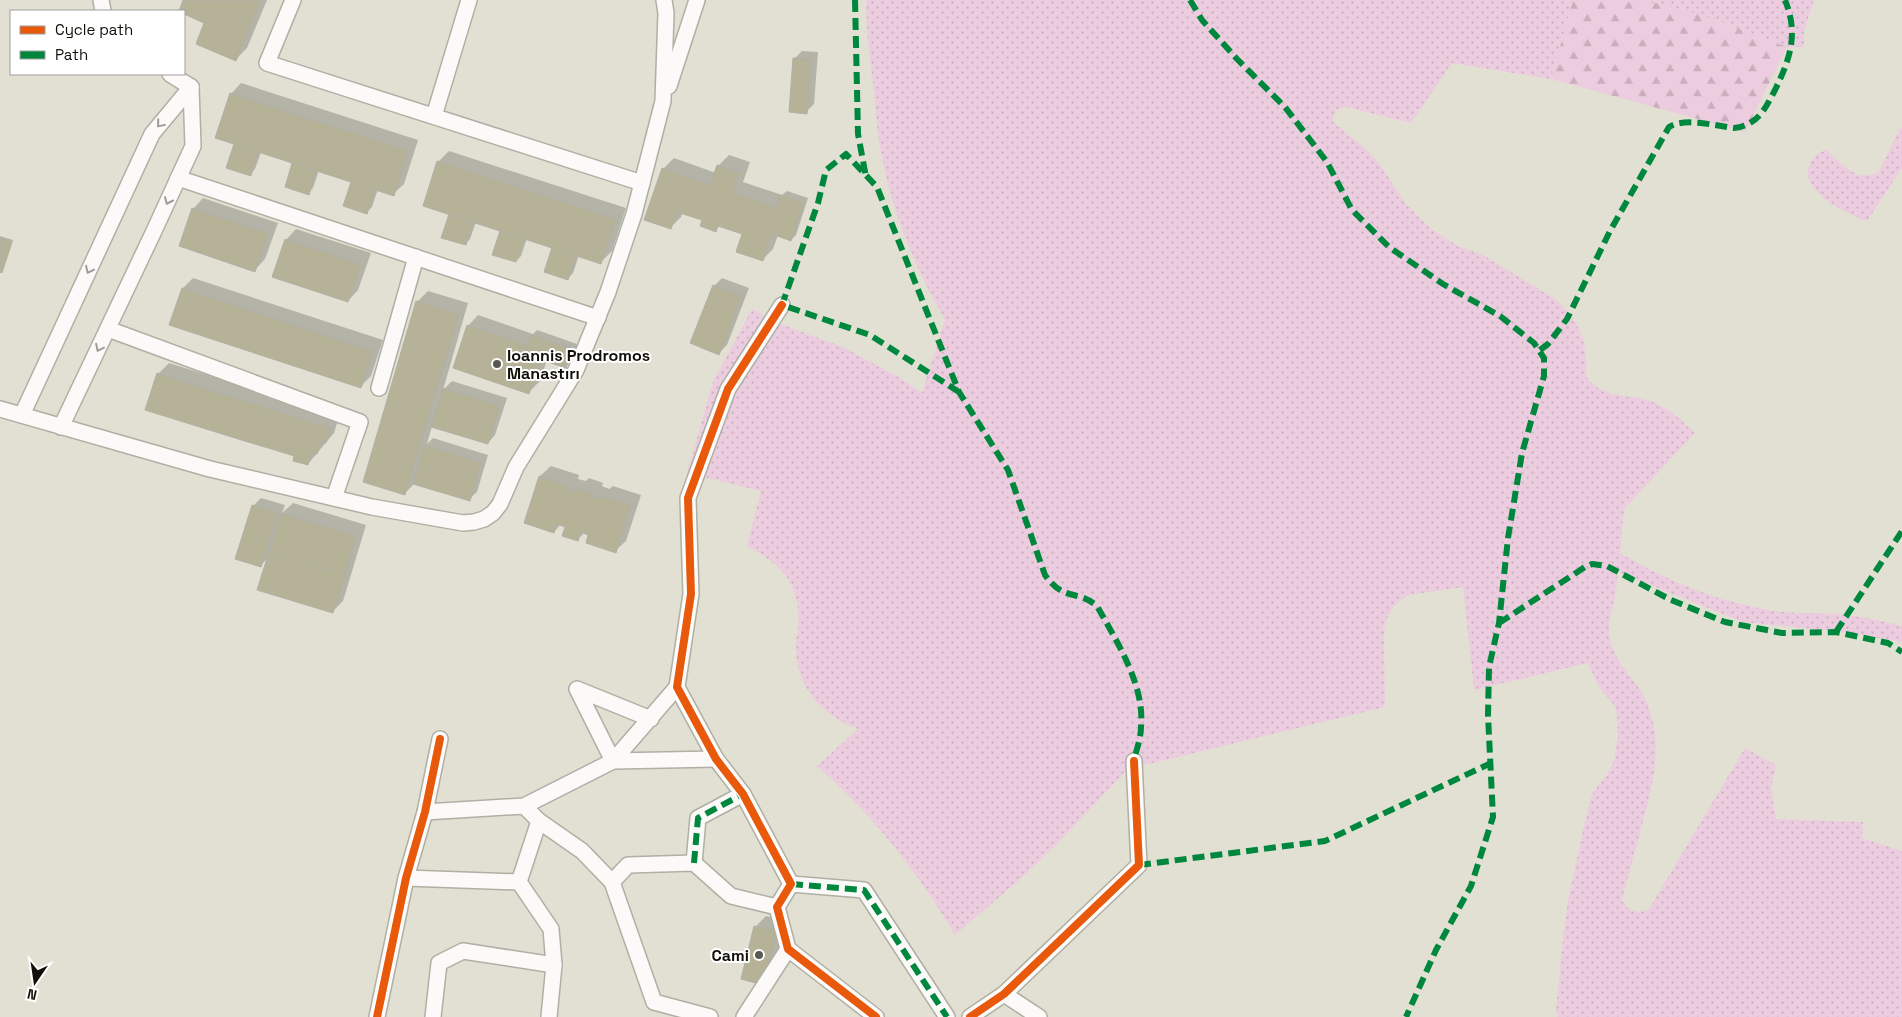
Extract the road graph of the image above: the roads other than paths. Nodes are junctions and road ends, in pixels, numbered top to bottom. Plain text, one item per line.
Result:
1 (293, 0) edge
2 (470, 0) edge
3 (664, 0) edge
4 (697, 0) edge
5 (172, 75) edge
6 (191, 87) junction
7 (663, 101) junction
8 (434, 116) junction
9 (178, 178) junction
10 (642, 183) junction
11 (416, 257) junction
12 (782, 305) dead end
13 (598, 318) junction
14 (108, 329) junction
15 (379, 388) dead end
16 (0, 409) edge
17 (22, 415) junction
18 (61, 427) junction
19 (334, 498) junction
20 (677, 687) junction
21 (651, 719) junction
22 (440, 740) dead end
23 (716, 759) junction
24 (1134, 761) dead end
25 (614, 762) junction
26 (743, 794) junction
27 (524, 806) junction
28 (425, 812) junction
29 (539, 821) junction
30 (694, 863) junction
31 (406, 878) junction
32 (519, 882) junction
33 (612, 882) junction
34 (791, 884) junction
35 (777, 907) junction
36 (788, 949) junction
37 (554, 966) junction
38 (1004, 994) junction
39 (377, 1017) edge
40 (433, 1017) edge
41 (549, 1017) edge
42 (710, 1017) edge
43 (744, 1017) edge
44 (876, 1017) edge
45 (947, 1017) edge
46 (970, 1017) edge
47 (1040, 1017) edge

1 - 8 street
2 - 8 street
3 - 7 street
4 - 7 street
5 - 6 street
6 - 9 street
6 -> 17 street
7 - 10 street
8 - 10 street
9 - 11 street
9 -> 14 street
10 - 13 street
11 - 13 street
11 - 15 street
12 - 20 street
13 - 19 street
14 -> 18 street
14 - 19 street
16 - 17 street
17 - 18 street
18 - 19 street
20 - 21 street
20 - 23 street
21 - 25 street
21 - 25 street
22 - 28 street
23 - 25 street
23 - 26 street
24 - 38 street
25 - 27 street
26 - 30 street
26 - 34 street
27 - 28 street
27 - 29 street
28 - 31 street
29 - 32 street
29 - 33 street
30 - 33 street
30 - 35 street
31 - 32 street
31 - 39 street
32 - 37 street
33 - 42 street
34 - 35 street
34 - 45 street
35 - 36 street
36 - 43 street
36 - 44 street
37 - 40 street
37 - 41 street
38 - 46 street
38 - 47 street

